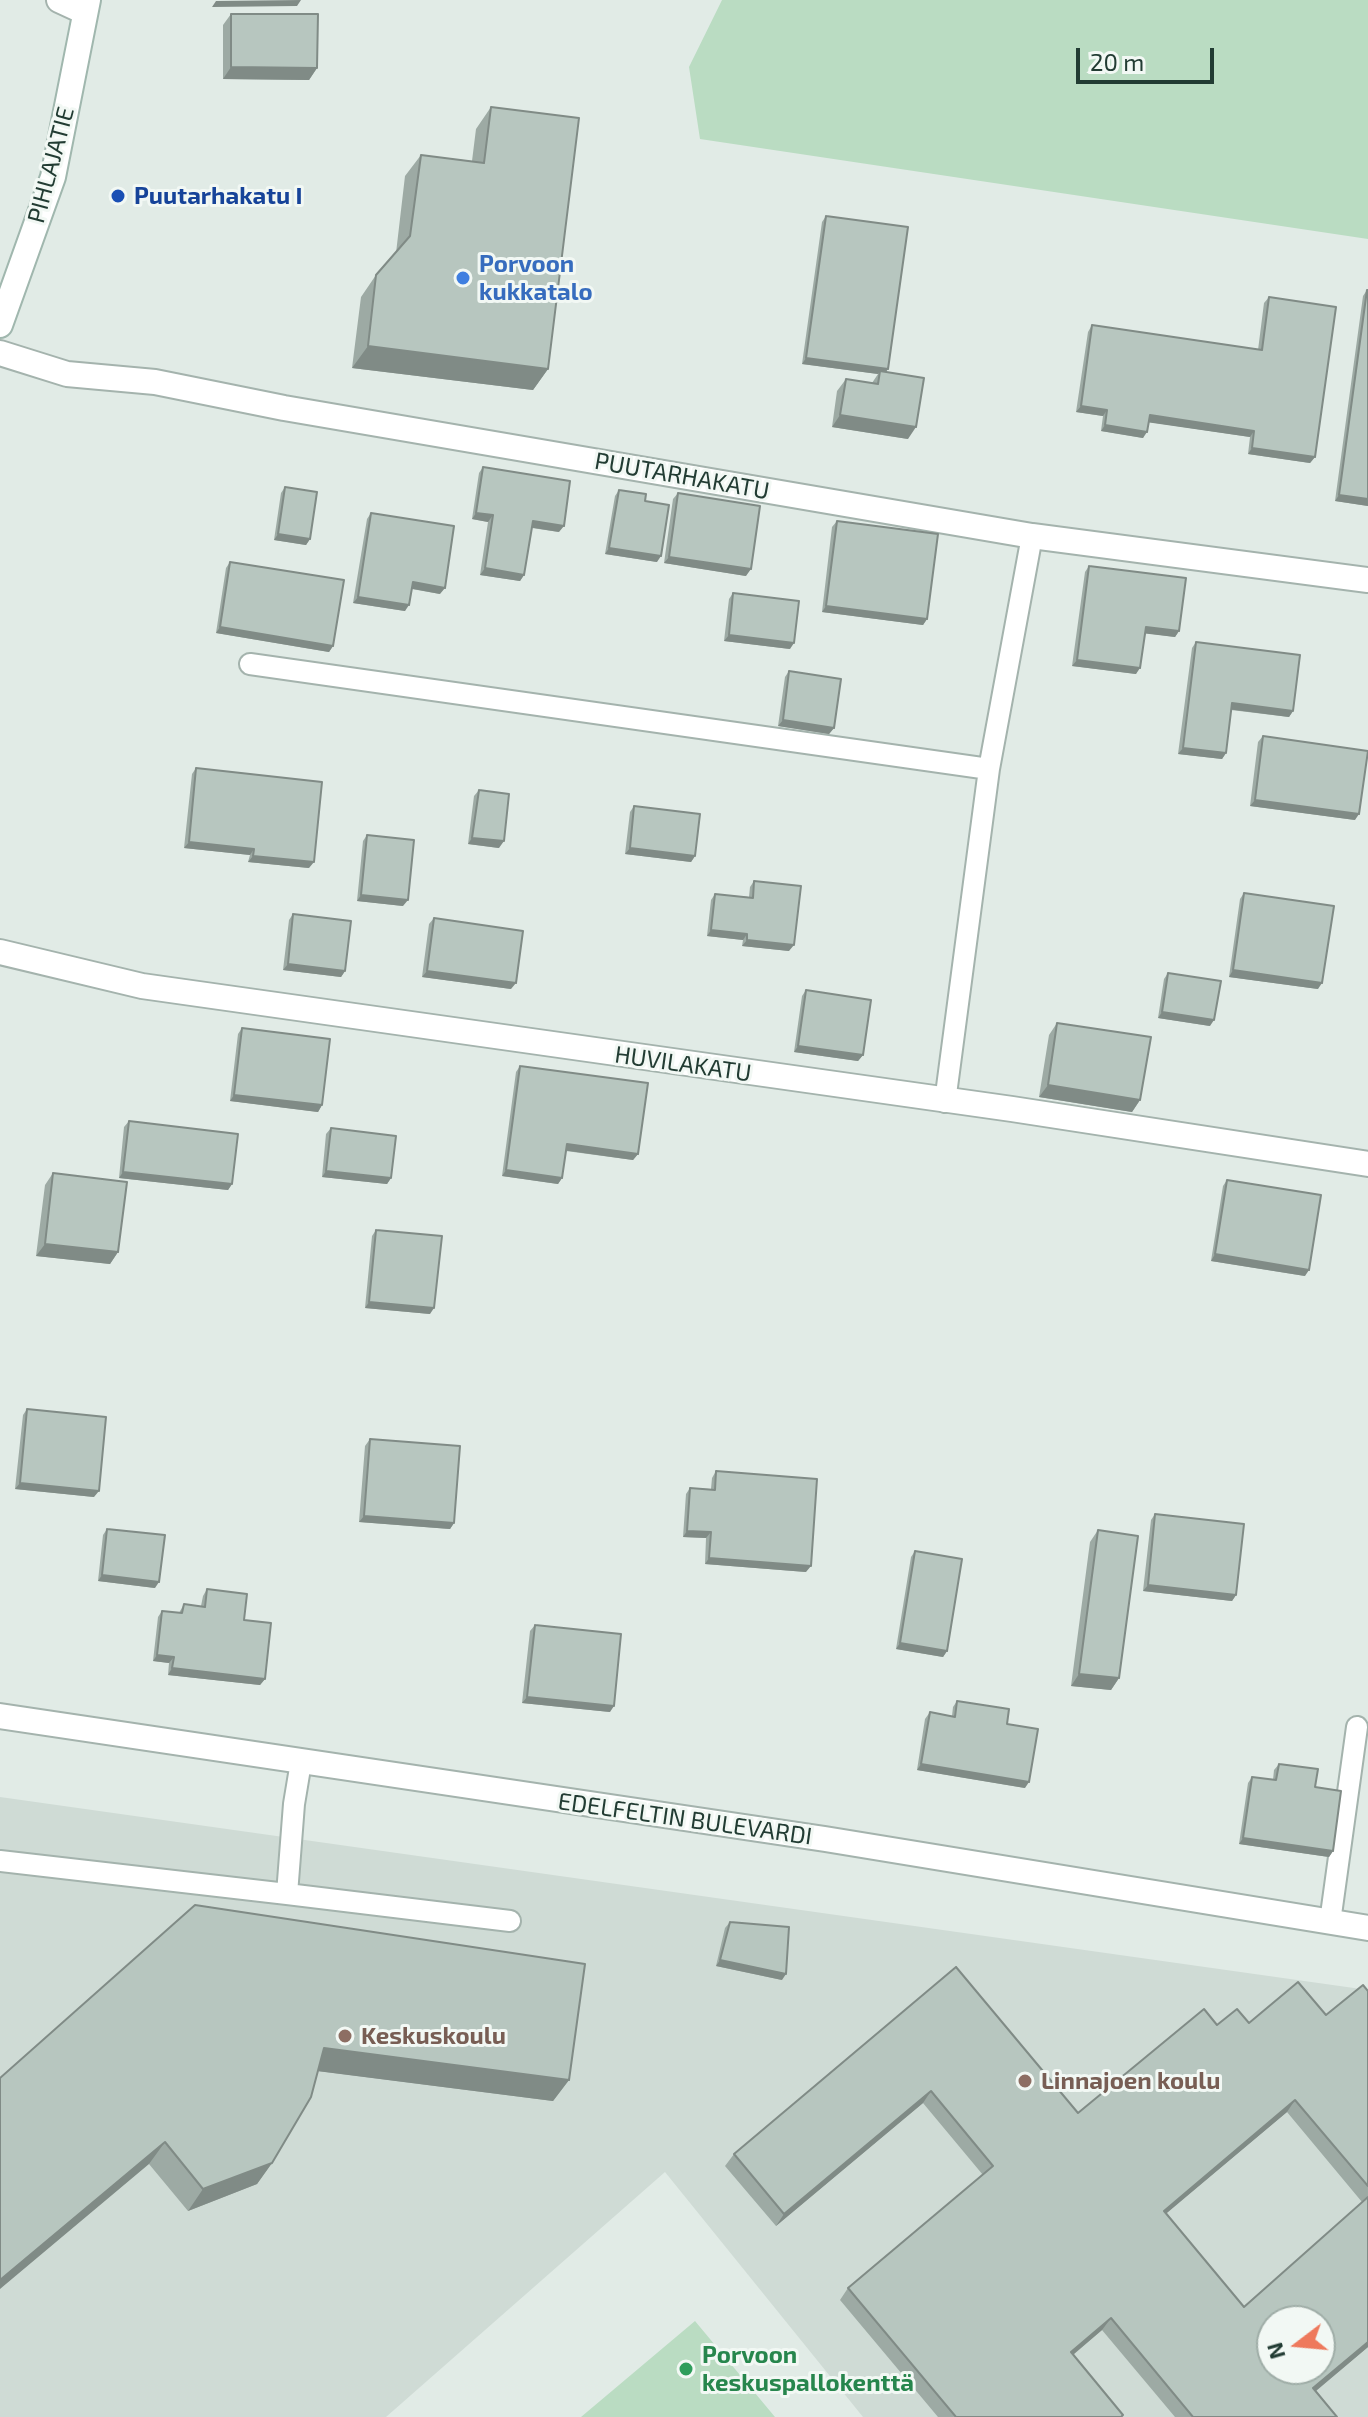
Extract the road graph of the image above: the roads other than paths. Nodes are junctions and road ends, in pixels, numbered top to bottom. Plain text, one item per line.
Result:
1 (59, 0) edge
2 (86, 6) edge
3 (0, 325) edge
4 (0, 353) edge
5 (1032, 536) junction
6 (1368, 580) edge
7 (250, 664) dead end
8 (989, 769) junction
9 (0, 952) edge
10 (945, 1102) junction
11 (1368, 1164) edge
12 (0, 1716) edge
13 (1357, 1727) dead end
14 (301, 1762) junction
15 (0, 1861) edge
16 (287, 1894) junction
17 (510, 1921) dead end
18 (1330, 1922) junction
19 (1368, 1928) edge

1 - 2 street
2 - 3 street, PIHLAJATIE
4 - 5 street, PUUTARHAKATU
5 - 6 street, PUUTARHAKATU
5 - 8 lane
7 - 8 lane
8 - 10 lane
9 - 10 street, HUVILAKATU
10 - 11 street, HUVILAKATU
12 - 14 street, EDELFELTIN BULEVARDI
13 - 18 lane
14 - 16 lane
14 - 18 street, EDELFELTIN BULEVARDI
15 - 16 lane
16 - 17 lane
18 - 19 street, EDELFELTIN BULEVARDI

